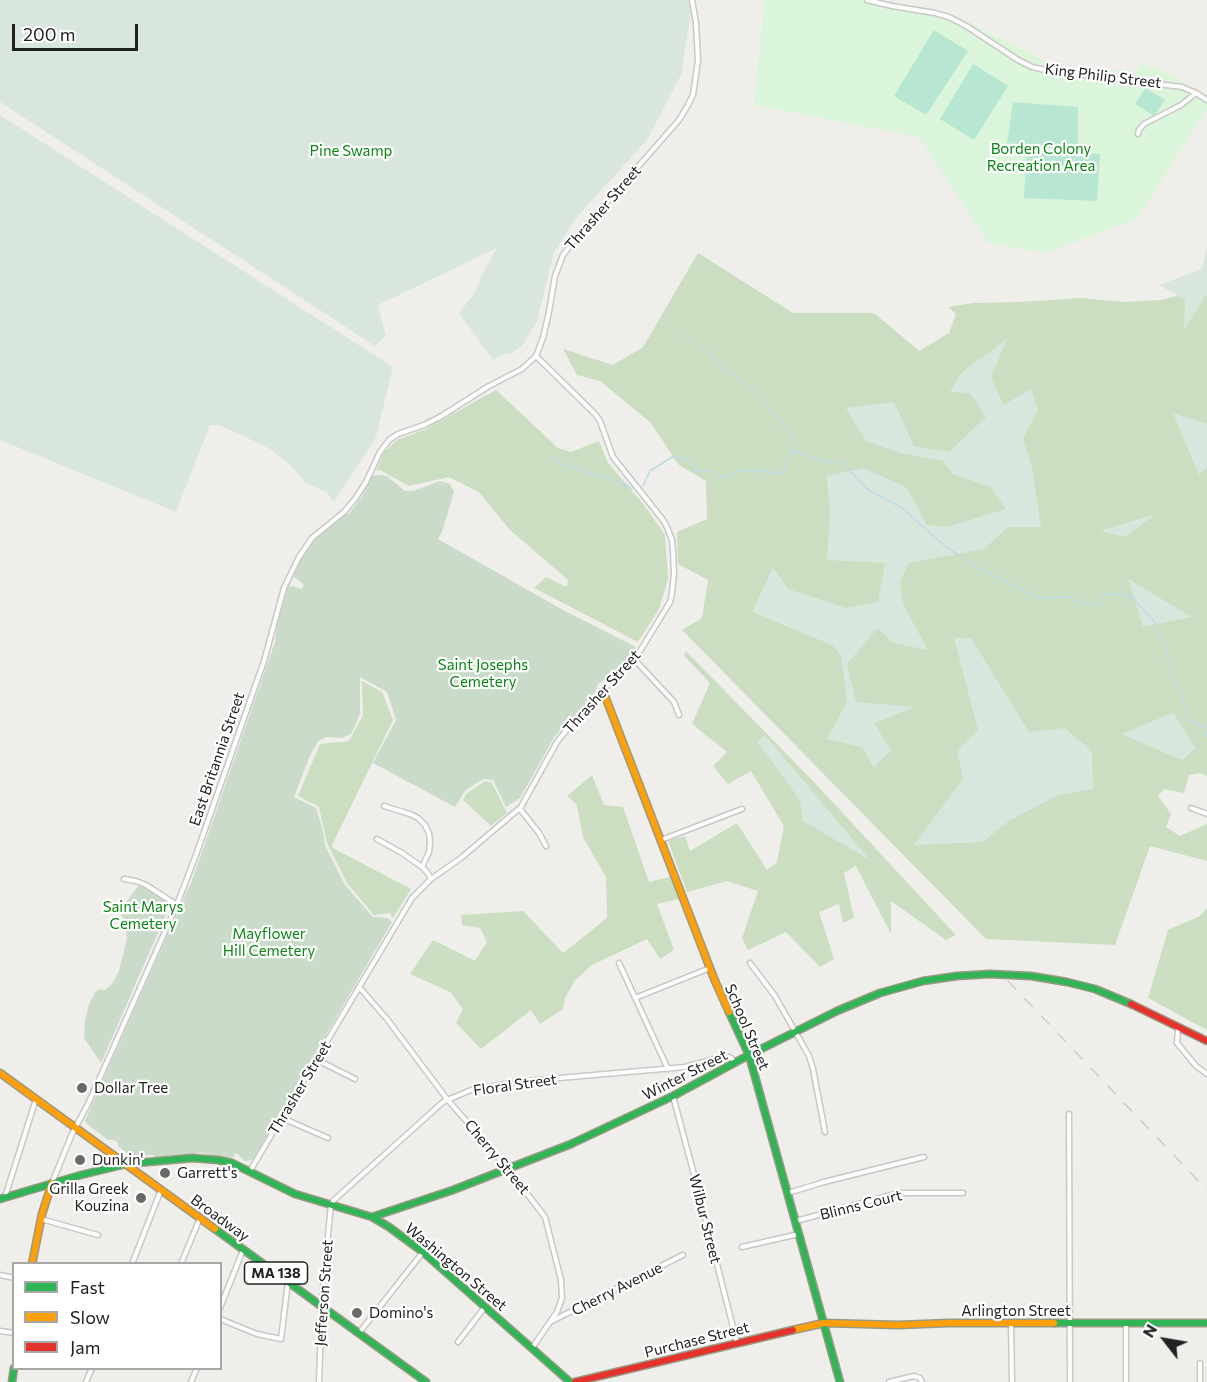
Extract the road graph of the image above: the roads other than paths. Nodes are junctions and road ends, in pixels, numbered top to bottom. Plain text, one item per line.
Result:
1 (692, 0) edge
2 (867, 0) edge
3 (1196, 93) junction
4 (1207, 100) edge
5 (1138, 134) dead end
6 (536, 356) junction
7 (634, 659) junction
8 (603, 690) junction
9 (678, 715) dead end
10 (384, 806) dead end
11 (520, 808) junction
12 (1191, 808) dead end
13 (742, 809) dead end
14 (1207, 814) edge
15 (377, 839) dead end
16 (661, 840) junction
17 (546, 846) dead end
18 (422, 867) junction
19 (124, 879) dead end
20 (431, 879) junction
21 (177, 905) junction
22 (619, 963) dead end
23 (750, 963) dead end
24 (710, 968) junction
25 (359, 987) junction
26 (635, 998) junction
27 (1176, 1026) junction
28 (795, 1032) junction
29 (1207, 1041) edge
30 (749, 1055) junction
31 (317, 1060) junction
32 (736, 1063) junction
33 (668, 1069) junction
34 (0, 1073) edge
35 (1207, 1074) edge
36 (355, 1079) dead end
37 (673, 1096) junction
38 (36, 1099) junction
39 (447, 1099) junction
40 (1069, 1114) dead end
41 (282, 1118) junction
42 (75, 1127) junction
43 (825, 1132) dead end
44 (328, 1138) dead end
45 (924, 1157) dead end
46 (126, 1164) junction
47 (508, 1169) junction
48 (250, 1171) junction
49 (52, 1183) junction
50 (161, 1190) junction
51 (963, 1192) dead end
52 (788, 1193) junction
53 (3, 1198) edge
54 (331, 1204) junction
55 (200, 1218) junction
56 (372, 1218) junction
57 (40, 1219) junction
58 (796, 1221) junction
59 (799, 1234) junction
60 (98, 1235) dead end
61 (742, 1247) dead end
62 (243, 1250) junction
63 (423, 1252) junction
64 (683, 1255) dead end
65 (33, 1262) edge
66 (134, 1262) edge
67 (181, 1262) edge
68 (288, 1282) junction
69 (222, 1303) edge
70 (322, 1306) junction
71 (485, 1306) junction
72 (222, 1320) edge
73 (551, 1322) junction
74 (824, 1323) junction
75 (1011, 1323) junction
76 (1069, 1323) junction
77 (1126, 1323) junction
78 (1207, 1323) edge
79 (359, 1333) junction
80 (458, 1342) dead end
81 (737, 1343) junction
82 (532, 1348) junction
83 (1200, 1363) dead end
84 (319, 1382) edge
85 (426, 1382) edge
86 (570, 1382) edge
87 (575, 1382) edge
88 (840, 1382) edge
89 (889, 1382) edge
90 (922, 1382) edge
91 (1012, 1382) edge
92 (1070, 1382) edge
93 (1126, 1382) edge
94 (1200, 1382) edge

1 - 6 street, Thrasher Street
2 - 3 street, King Philip Street
3 - 4 street, King Philip Street
3 - 5 street
6 - 7 street, Thrasher Street
6 - 21 street, East Britannia Street
7 - 8 street, Thrasher Street
7 - 9 street
8 - 11 street, Thrasher Street
8 - 16 street, School Street
10 - 18 street
11 - 17 street
11 - 20 street, Thrasher Street
12 - 14 street
13 - 16 street
15 - 18 street
16 - 24 street, School Street
18 - 20 street
19 - 21 street
20 - 25 street, Thrasher Street
21 - 42 street, East Britannia Street
22 - 26 street
23 - 28 street
24 - 26 street
24 - 30 street, School Street
25 - 31 street, Thrasher Street
25 - 39 street, Cherry Street
26 - 33 street
27 - 28 street, Winter Street
27 - 29 street, Winter Street
27 - 35 street
28 - 30 street, Winter Street
28 - 43 street
30 - 32 street, Winter Street
30 - 52 street, School Street
31 - 36 street
31 - 41 street, Thrasher Street
32 - 33 street, Floral Street
32 - 37 street, Winter Street
33 - 39 street, Floral Street
34 - 38 street, Broadway / MA 138
37 - 47 street, Winter Street
37 - 81 street, Wilbur Street
38 - 42 street, Broadway / MA 138
38 - 53 street
39 - 47 street, Cherry Street
39 - 54 street, Floral Street
40 - 76 street
41 - 44 street
41 - 48 street, Thrasher Street
42 - 46 street, Broadway / MA 138
42 - 49 street, East Britannia Street
45 - 52 street
46 - 48 street, Washington Street
46 - 49 street, Washington Street
46 - 50 street, Broadway / MA 138
47 - 56 street, Winter Street
47 - 73 street, Cherry Street
48 - 54 street, Washington Street
49 - 53 street, Washington Street
49 - 57 street, East Britannia Street
50 - 55 street, Broadway / MA 138
50 - 66 street
51 - 58 street, Blinns Court
52 - 58 street, School Street
54 - 56 street, Washington Street
54 - 70 street, Jefferson Street
55 - 62 street, Broadway / MA 138
55 - 67 street
56 - 63 street, Washington Street
57 - 60 street
57 - 65 street, East Britannia Street
58 - 59 street, School Street
59 - 61 street
59 - 74 street, School Street
62 - 68 street, Broadway / MA 138
62 - 69 street
63 - 71 street, Washington Street
63 - 79 street
64 - 73 street, Cherry Avenue
68 - 70 street, Broadway / MA 138
68 - 72 street
70 - 79 street, Broadway / MA 138
70 - 84 street, Jefferson Street
71 - 80 street
71 - 82 street, Washington Street
73 - 82 street, Cherry Street
74 - 75 street, Arlington Street
74 - 81 street, Purchase Street
74 - 88 street, School Street
75 - 76 street, Arlington Street
75 - 91 street
76 - 77 street, Arlington Street
76 - 92 street
77 - 78 street, Arlington Street
77 - 93 street
79 - 85 street, Broadway / MA 138
81 - 87 street, Purchase Street
82 - 86 street, Washington Street
83 - 94 street
89 - 90 street

